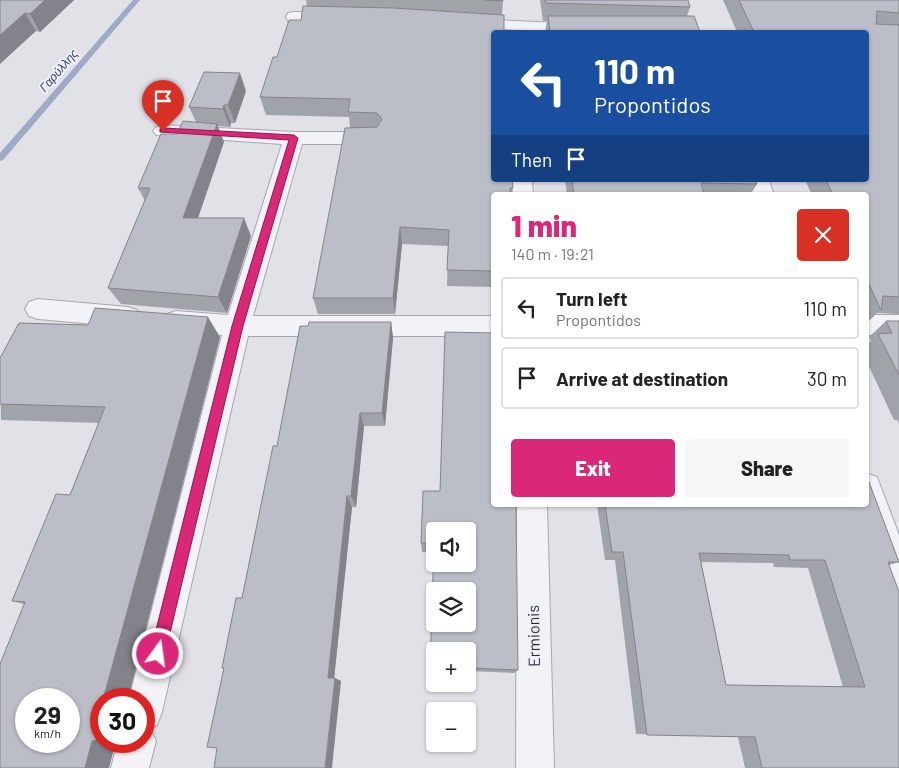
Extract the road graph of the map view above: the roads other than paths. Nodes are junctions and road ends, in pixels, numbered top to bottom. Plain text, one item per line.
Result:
1 (294, 17) dead end
2 (358, 18) edge
3 (453, 23) edge
4 (512, 30) edge
5 (598, 30) edge
6 (163, 131) dead end
7 (294, 138) junction
8 (372, 138) edge
9 (38, 309) dead end
10 (869, 325) edge
11 (899, 325) edge
12 (238, 326) junction
13 (491, 326) edge
14 (869, 495) edge
15 (532, 507) edge
16 (899, 580) edge
17 (150, 688) edge
18 (134, 753) edge
19 (130, 768) edge
20 (535, 768) edge

1 - 2 street
3 - 4 street
4 - 5 street
6 - 7 street
7 - 8 street
7 - 12 street
9 - 12 street
10 - 11 street
12 - 13 street
12 - 17 street
14 - 16 street
15 - 20 street, Ermionis
18 - 19 street

